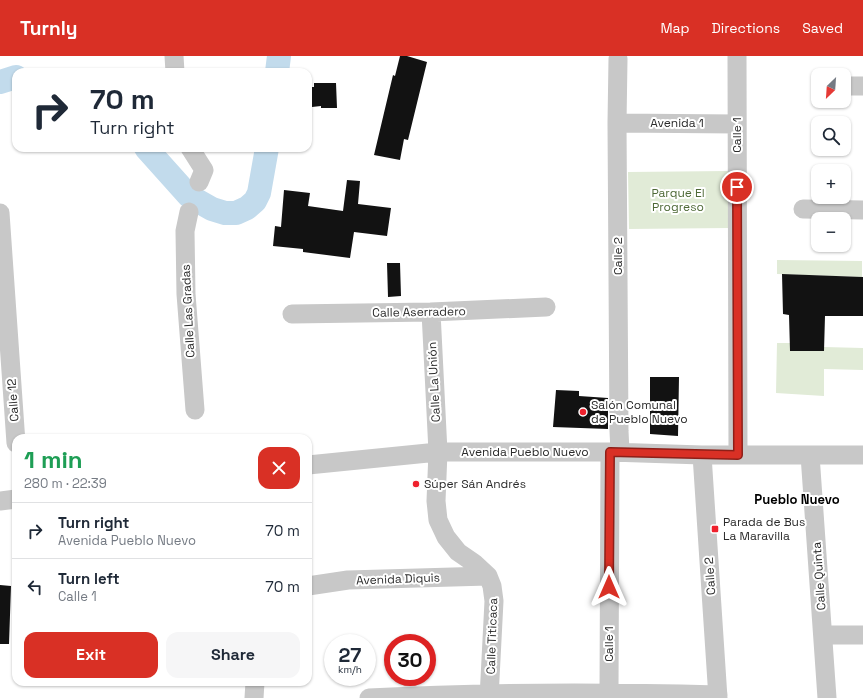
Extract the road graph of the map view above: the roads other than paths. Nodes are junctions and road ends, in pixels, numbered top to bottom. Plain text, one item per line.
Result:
1 (174, 56) edge
2 (737, 56) edge
3 (618, 59) dead end
4 (175, 68) edge
5 (851, 86) edge
6 (863, 86) edge
7 (617, 123) junction
8 (737, 124) junction
9 (192, 152) edge
10 (202, 176) dead end
11 (803, 209) dead end
12 (863, 210) edge
13 (189, 212) dead end
14 (0, 213) edge
15 (546, 307) dead end
16 (431, 312) junction
17 (292, 314) dead end
18 (195, 410) dead end
19 (15, 434) edge
20 (438, 452) junction
21 (615, 452) junction
22 (702, 455) junction
23 (738, 455) junction
24 (810, 455) junction
25 (863, 456) edge
26 (312, 465) edge
27 (12, 500) edge
28 (0, 501) edge
29 (488, 576) junction
30 (312, 585) edge
31 (823, 635) junction
32 (863, 636) edge
33 (255, 686) edge
34 (609, 692) junction
35 (489, 696) edge
36 (718, 696) edge
37 (254, 698) edge
38 (370, 698) edge
39 (828, 698) edge

1 - 4 street
2 - 8 street, Calle 1
3 - 7 street, Calle 2
5 - 6 street
7 - 8 street, Avenida 1
7 - 21 street, Calle 2
8 - 23 street, Calle 1
9 - 10 street
11 - 12 street
13 - 18 street, Calle Las Gradas
14 - 19 street, Calle 12
15 - 16 street, Calle Aserradero
16 - 17 street, Calle Aserradero
16 - 20 street, Calle La Unión
20 - 21 street, Avenida Pueblo Nuevo
20 - 26 street, Avenida Pueblo Nuevo
20 - 29 street
21 - 22 street, Avenida Pueblo Nuevo
21 - 34 street, Calle 1
22 - 23 street, Avenida Pueblo Nuevo
22 - 36 street, Calle 2
23 - 24 street, Avenida Pueblo Nuevo
24 - 25 street, Avenida Pueblo Nuevo
24 - 31 street, Calle Quinta
27 - 28 street
29 - 30 street, Avenida Diquis
29 - 35 street, Calle Titicaca
31 - 32 street
31 - 39 street, Calle Quinta
33 - 37 street
34 - 35 street
34 - 36 street
35 - 38 street

